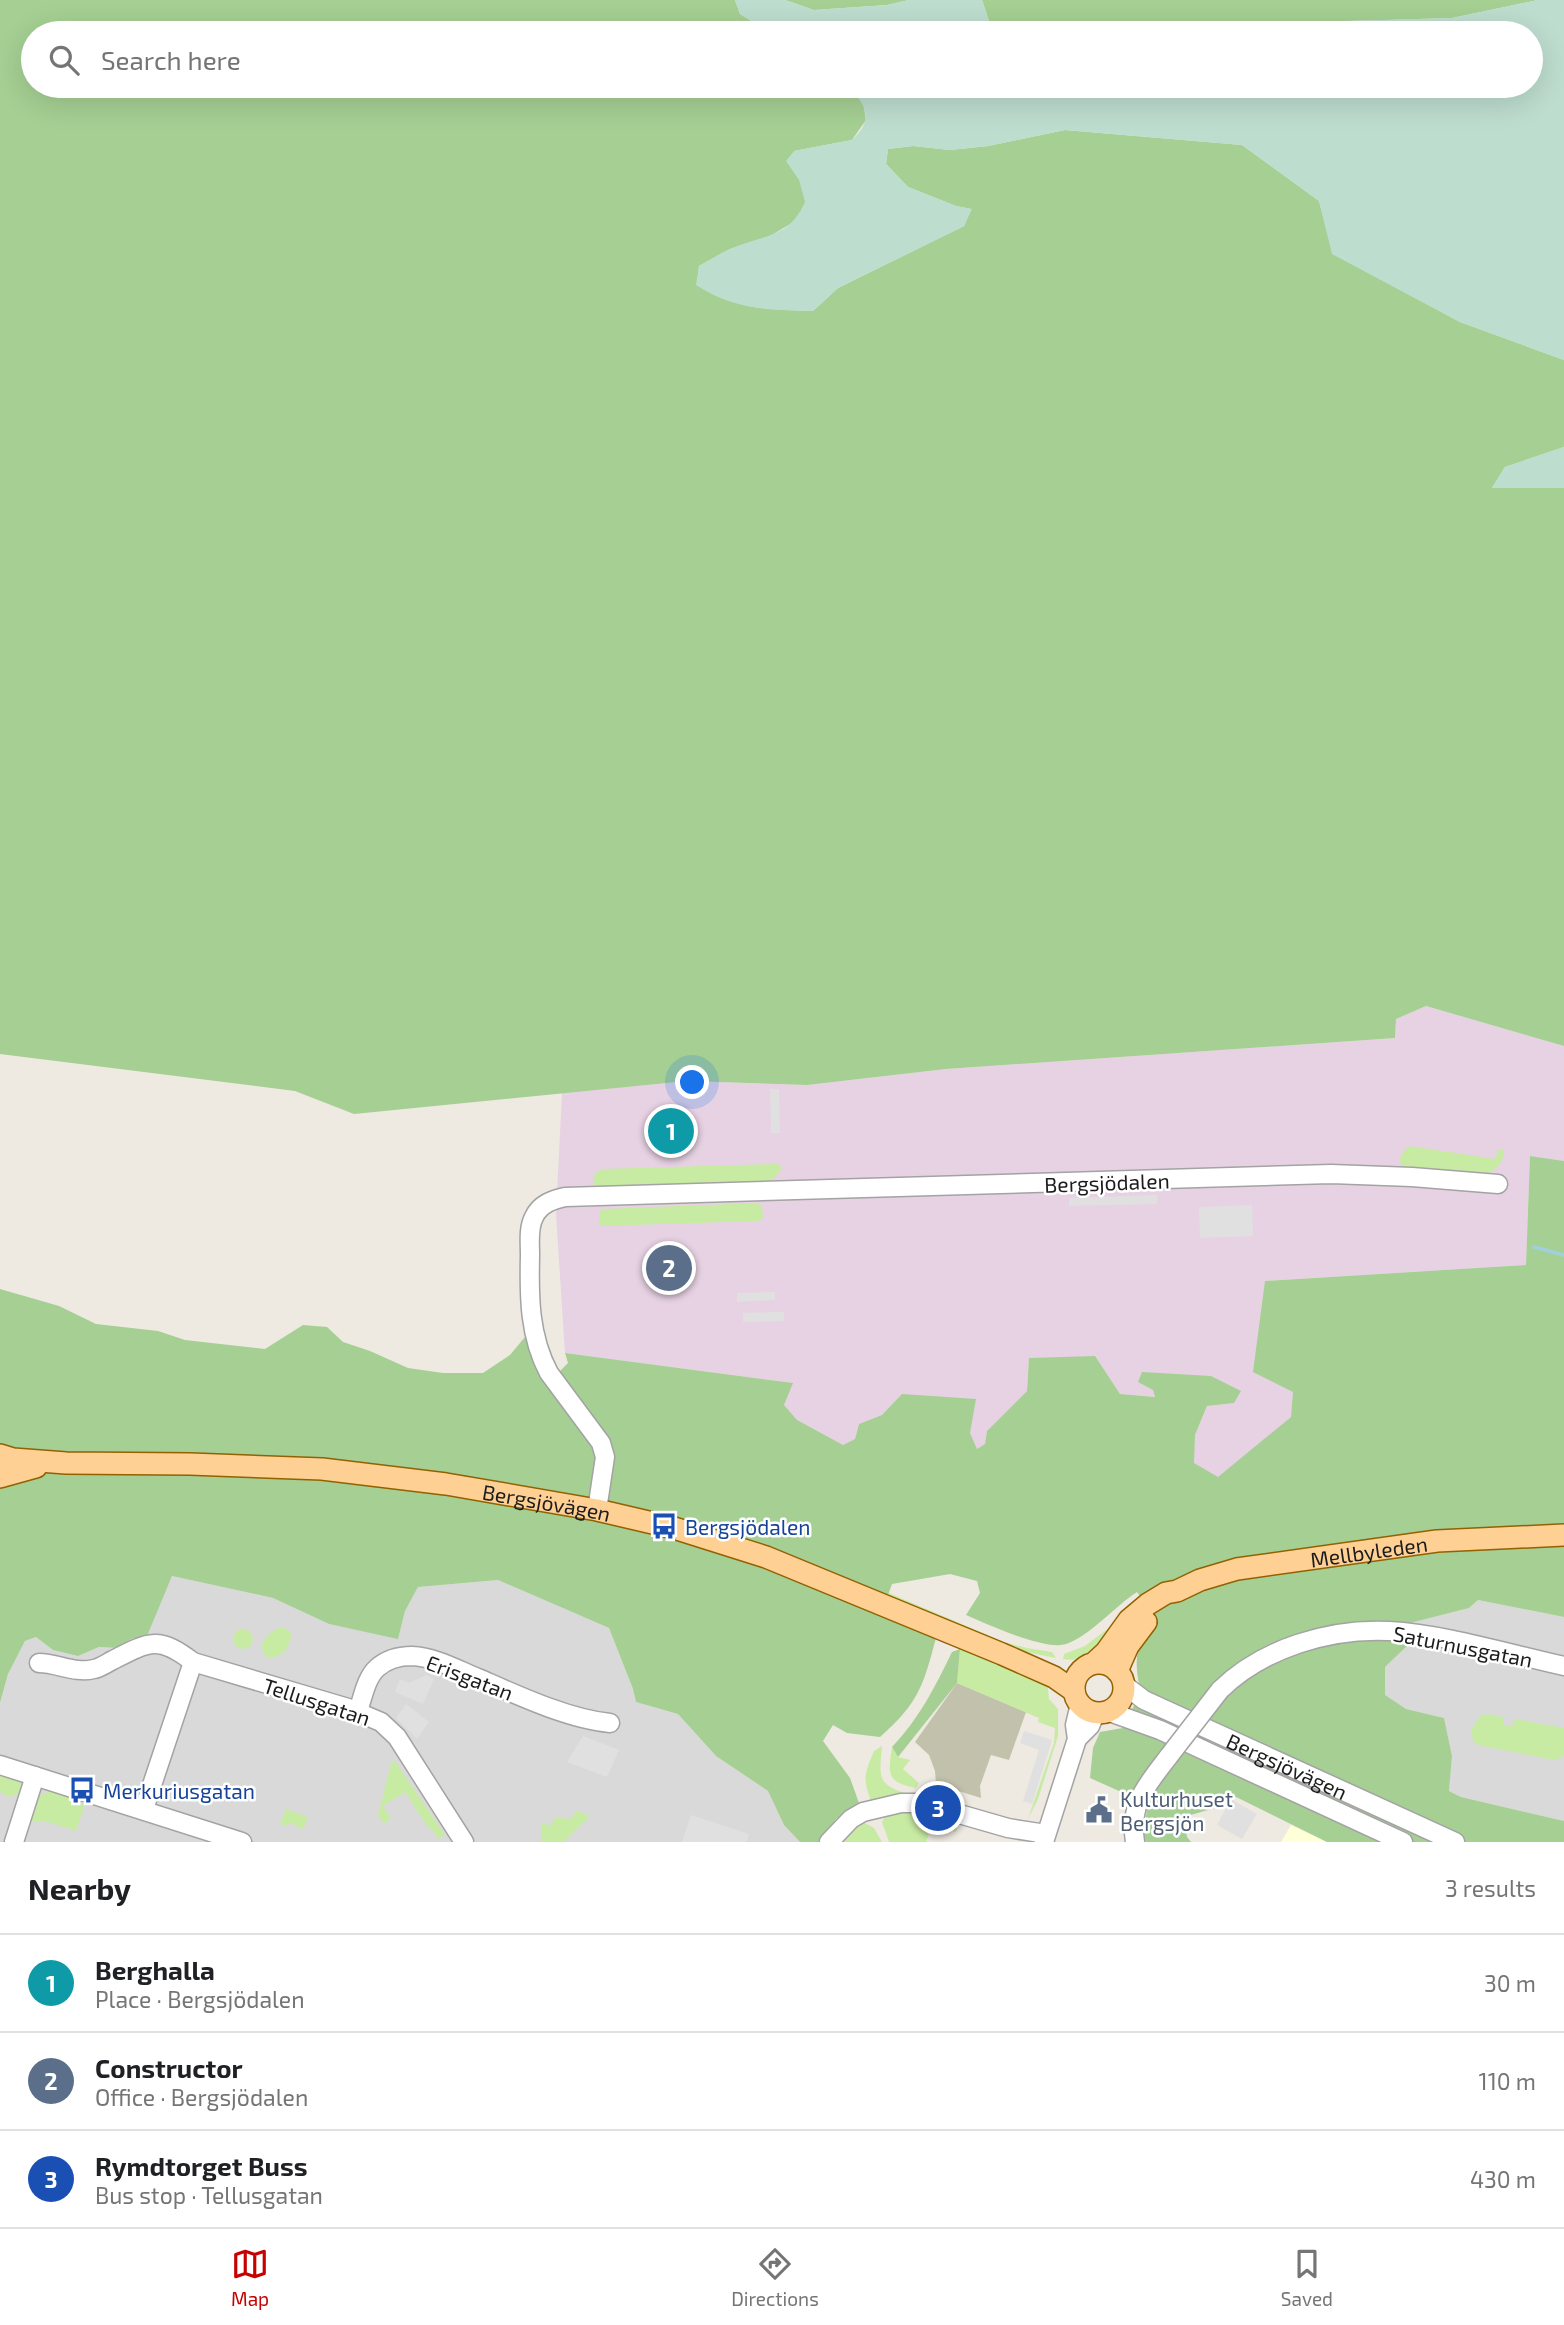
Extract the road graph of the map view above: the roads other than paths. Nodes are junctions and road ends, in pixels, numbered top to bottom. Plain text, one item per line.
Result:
1 (1498, 1184) dead end
2 (0, 1455) edge
3 (66, 1463) junction
4 (0, 1478) edge
5 (597, 1510) junction
6 (1564, 1535) edge
7 (1177, 1591) junction
8 (1002, 1654) junction
9 (193, 1662) junction
10 (39, 1663) dead end
11 (1090, 1664) junction
12 (1564, 1666) edge
13 (1120, 1677) junction
14 (1089, 1705) junction
15 (358, 1711) junction
16 (610, 1723) dead end
17 (0, 1765) edge
18 (34, 1776) junction
19 (144, 1810) junction
20 (1045, 1838) edge
21 (14, 1842) edge
22 (242, 1842) edge
23 (464, 1842) edge
24 (830, 1842) edge
25 (1135, 1842) edge
26 (1403, 1842) edge
27 (1455, 1842) edge

1 - 5 street, Bergsjödalen
2 - 3 main road, Bergsjövägen
3 - 4 main road, Bergsjövägen
3 - 5 main road, Bergsjövägen
5 - 8 main road, Bergsjövägen
6 - 7 main road, Mellbyleden
7 - 11 main road, Mellbyleden
7 - 13 main road, Mellbyleden
8 - 11 main road, Bergsjövägen
8 - 14 main road, Bergsjövägen
9 - 10 street
9 - 15 street, Tellusgatan
9 - 19 street
11 - 13 main road, Bergsjövägen
11 - 14 main road
12 - 25 street, Saturnusgatan, bridge
13 - 14 main road
13 - 27 street, Bergsjövägen
14 - 20 street
14 - 26 street, Bergsjövägen
15 - 16 street, Erisgatan
15 - 23 street, Tellusgatan
17 - 18 street
18 - 19 street
18 - 21 street
19 - 22 street
20 - 24 street

